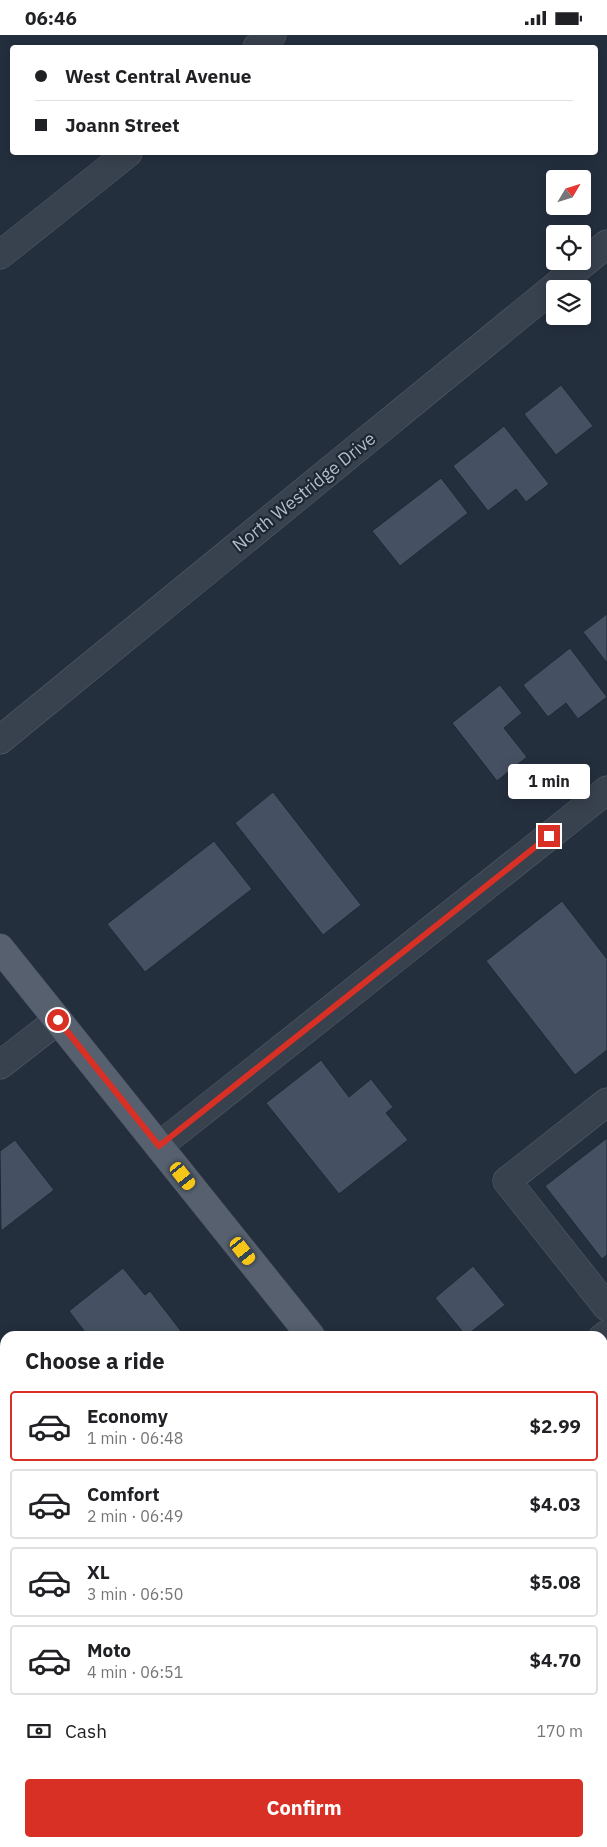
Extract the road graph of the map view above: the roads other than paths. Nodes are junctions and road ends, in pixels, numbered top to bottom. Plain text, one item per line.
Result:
1 (272, 35) edge
2 (260, 45) edge
3 (125, 155) edge
4 (607, 244) edge
5 (0, 255) edge
6 (0, 740) edge
7 (607, 790) edge
8 (0, 948) edge
9 (58, 1020) junction
10 (0, 1065) edge
11 (607, 1102) edge
12 (159, 1146) junction
13 (607, 1307) edge
14 (307, 1331) edge

1 - 2 street
3 - 5 street
4 - 6 street, North Westridge Drive
7 - 12 street
8 - 9 main road
9 - 10 street
9 - 12 main road
11 - 13 street
12 - 14 main road

